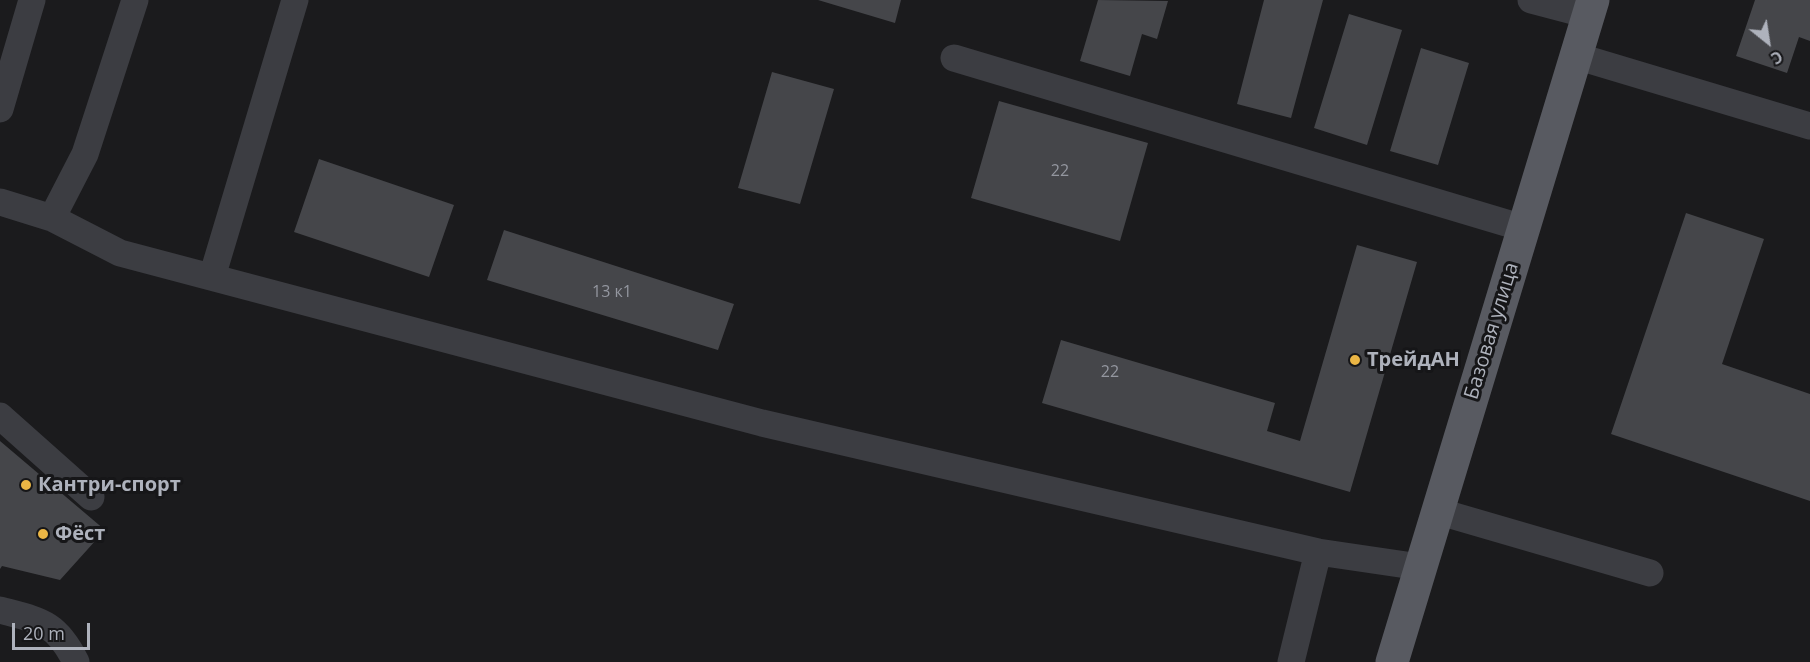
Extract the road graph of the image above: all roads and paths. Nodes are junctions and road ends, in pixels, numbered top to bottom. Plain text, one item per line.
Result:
1 (32, 0) edge
2 (135, 0) edge
3 (295, 0) edge
4 (1531, 0) edge
5 (1591, 8) edge
6 (1576, 56) junction
7 (954, 58) dead end
8 (0, 109) edge
9 (1810, 126) edge
10 (0, 202) edge
11 (52, 218) junction
12 (1523, 228) junction
13 (212, 278) junction
14 (0, 416) edge
15 (91, 497) dead end
16 (1437, 512) junction
17 (1318, 552) junction
18 (1420, 567) junction
19 (1650, 573) dead end
20 (0, 610) edge
21 (76, 662) edge
22 (1291, 662) edge
23 (1392, 662) edge

1 - 8 street
2 - 11 street
3 - 13 street
4 - 5 street
5 - 6 main road, Базовая улица
6 - 9 street
6 - 12 main road, Базовая улица
7 - 12 street
10 - 11 street
11 - 13 street
12 - 16 main road, Базовая улица
13 - 17 street
14 - 15 street
16 - 18 main road, Базовая улица
16 - 19 street
17 - 18 street
17 - 22 street
18 - 23 main road, Базовая улица
20 - 21 street

